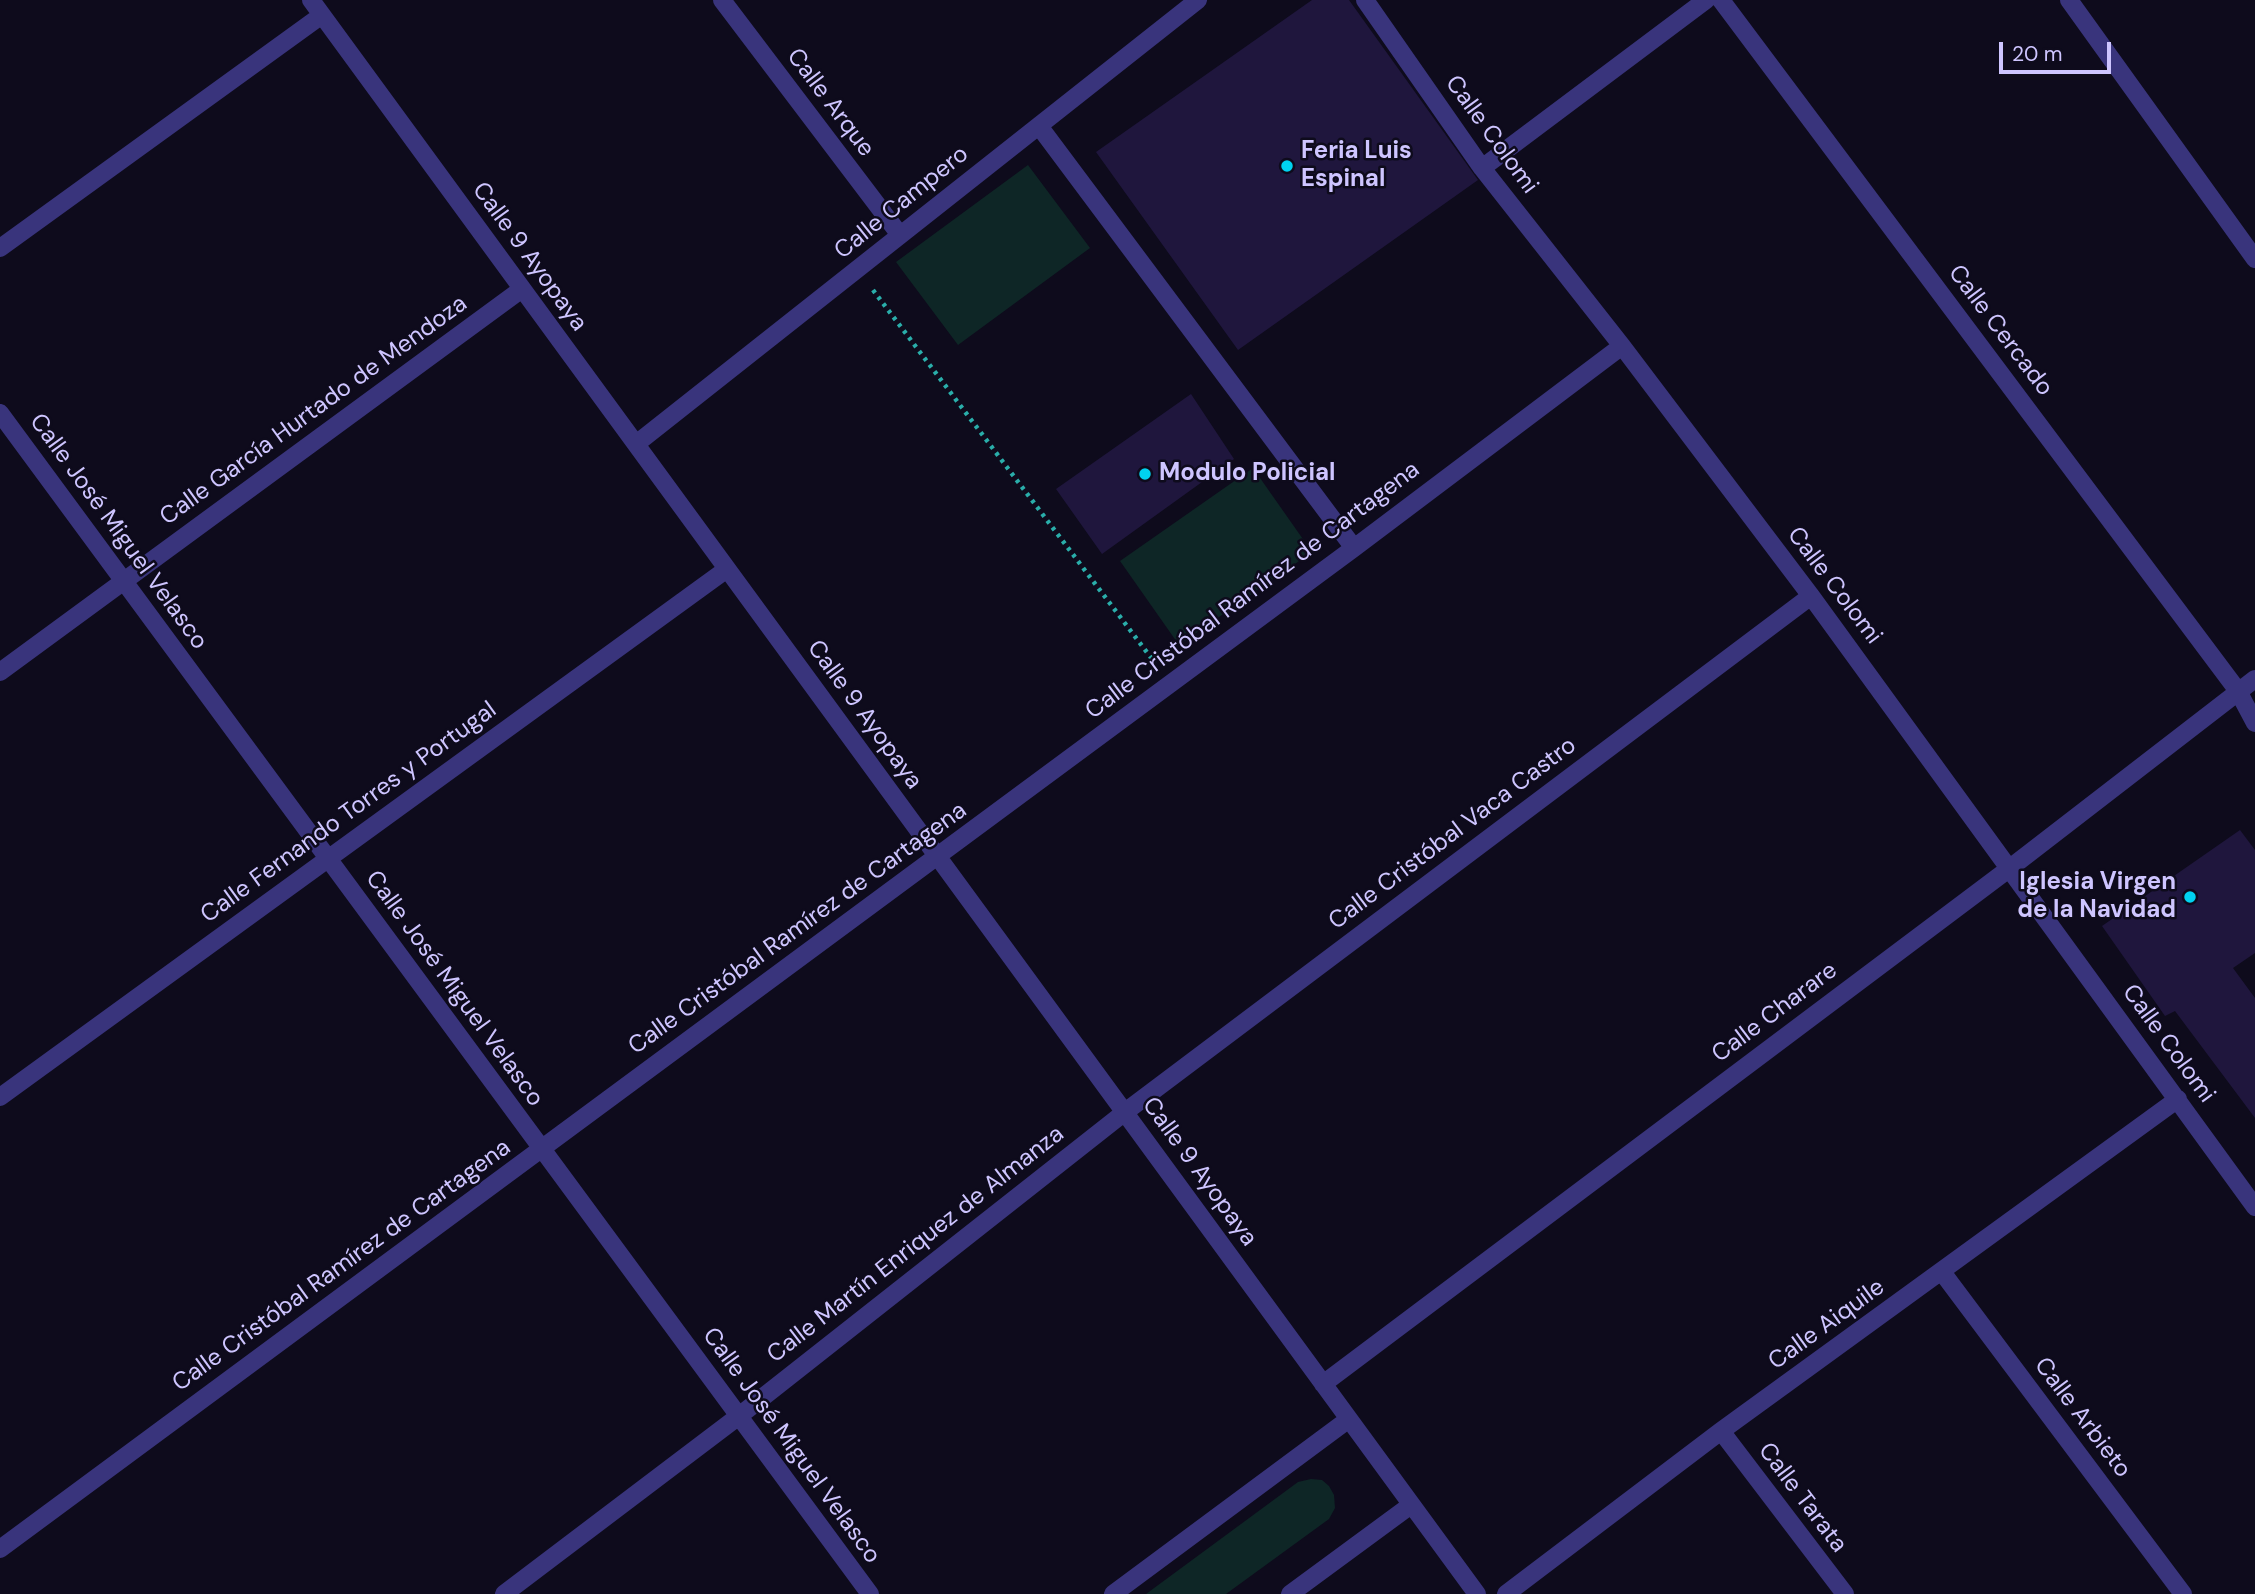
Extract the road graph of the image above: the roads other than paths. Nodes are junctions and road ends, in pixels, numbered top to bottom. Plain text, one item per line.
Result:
1 (311, 0) edge
2 (722, 0) edge
3 (1198, 0) edge
4 (1365, 0) edge
5 (1706, 0) edge
6 (1721, 0) edge
7 (2069, 0) edge
8 (322, 15) junction
9 (1039, 125) junction
10 (1482, 168) junction
11 (900, 235) junction
12 (0, 248) edge
13 (2255, 259) edge
14 (522, 289) junction
15 (1622, 346) junction
16 (0, 413) edge
17 (636, 444) junction
18 (1354, 548) junction
19 (727, 569) junction
20 (124, 581) junction
21 (1811, 596) junction
22 (0, 672) edge
23 (2255, 679) edge
24 (2238, 691) junction
25 (2255, 723) edge
26 (937, 857) junction
27 (327, 859) junction
28 (2010, 868) junction
29 (0, 1097) edge
30 (2178, 1099) junction
31 (1125, 1112) junction
32 (541, 1149) junction
33 (2255, 1207) edge
34 (1942, 1272) junction
35 (1323, 1384) junction
36 (739, 1416) junction
37 (1349, 1419) junction
38 (1721, 1431) junction
39 (1411, 1505) junction
40 (0, 1549) edge
41 (504, 1594) edge
42 (870, 1594) edge
43 (1114, 1594) edge
44 (1290, 1594) edge
45 (1477, 1594) edge
46 (1506, 1594) edge
47 (1844, 1594) edge
48 (2183, 1594) edge

1 - 8 street, Calle 9 Ayopaya
2 - 11 street, Calle Arque
3 - 9 street, Calle Campero
4 - 10 street, Calle Colomi
5 - 10 street
6 - 24 street, Calle Cercado
7 - 13 street
8 - 12 street
8 - 14 street, Calle 9 Ayopaya
9 - 11 street, Calle Campero
9 - 18 street
10 - 15 street, Calle Colomi
11 - 17 street, Calle Campero
14 - 17 street, Calle 9 Ayopaya
14 - 20 street, Calle García Hurtado de Mendoza
15 - 18 street, Calle Cristóbal Ramírez de Cartagena
15 - 21 street, Calle Colomi
16 - 20 street, Calle José Miguel Velasco
17 - 19 street, Calle 9 Ayopaya
18 - 26 street, Calle Cristóbal Ramírez de Cartagena
19 - 26 street, Calle 9 Ayopaya
19 - 27 street, Calle Fernando Torres y Portugal
20 - 22 street, Calle García Hurtado de Mendoza
20 - 27 street, Calle José Miguel Velasco
21 - 28 street, Calle Colomi
21 - 31 street, Calle Cristóbal Vaca Castro
23 - 24 street, Calle Charare
24 - 25 street, Calle Cercado
24 - 28 street, Calle Charare
26 - 31 street, Calle 9 Ayopaya
26 - 32 street, Calle Cristóbal Ramírez de Cartagena
27 - 29 street, Calle Fernando Torres y Portugal
27 - 32 street, Calle José Miguel Velasco
28 - 30 street, Calle Colomi
28 - 35 street, Calle Charare
30 - 33 street, Calle Colomi
30 - 34 street, Calle Aiquile
31 - 35 street, Calle 9 Ayopaya
31 - 36 street, Calle Martín Enriquez de Almanza
32 - 36 street, Calle José Miguel Velasco
32 - 40 street, Calle Cristóbal Ramírez de Cartagena
34 - 38 street, Calle Aiquile
34 - 48 street, Calle Arbieto
35 - 37 street, Calle 9 Ayopaya
36 - 41 street, Calle Martín Enriquez de Almanza
36 - 42 street, Calle José Miguel Velasco
37 - 39 street, Calle 9 Ayopaya
37 - 43 street
38 - 46 street, Calle Aiquile
38 - 47 street, Calle Tarata
39 - 44 street
39 - 45 street, Calle 9 Ayopaya

